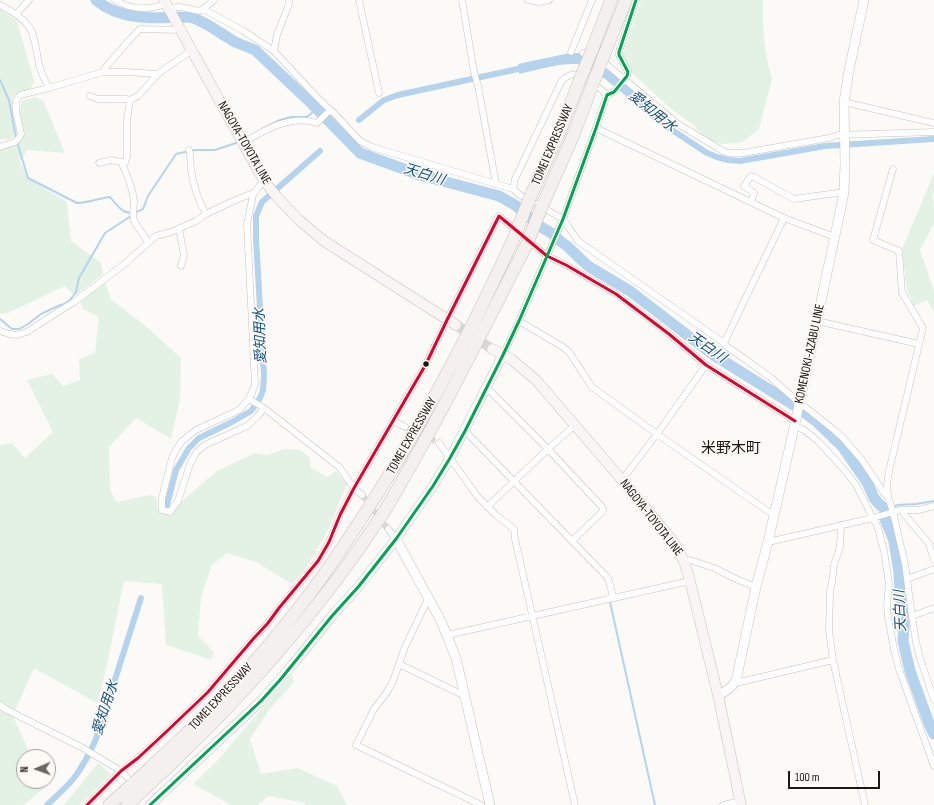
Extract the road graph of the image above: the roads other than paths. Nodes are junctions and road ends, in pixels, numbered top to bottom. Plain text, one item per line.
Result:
1 (29, 0) edge
2 (115, 0) edge
3 (214, 0) edge
4 (289, 0) edge
5 (359, 0) edge
6 (462, 0) edge
7 (528, 0) edge
8 (549, 0) edge
9 (592, 0) edge
10 (612, 0) edge
11 (626, 0) edge
12 (636, 0) edge
13 (864, 0) edge
14 (0, 5) edge
15 (167, 6) edge
16 (203, 10) junction
17 (16, 14) junction
18 (179, 28) junction
19 (192, 50) junction
20 (274, 51) junction
21 (571, 52) dead end
22 (588, 52) junction
23 (103, 72) junction
24 (157, 74) junction
25 (625, 80) junction
26 (48, 88) junction
27 (380, 93) dead end
28 (606, 95) junction
29 (90, 96) dead end
30 (130, 100) junction
31 (844, 102) junction
32 (330, 110) junction
33 (934, 123) edge
34 (596, 128) junction
35 (934, 132) edge
36 (845, 135) junction
37 (243, 143) junction
38 (0, 147) edge
39 (188, 150) dead end
40 (99, 163) dead end
41 (125, 163) junction
42 (893, 169) dead end
43 (266, 183) junction
44 (496, 184) junction
45 (513, 189) junction
46 (844, 192) junction
47 (253, 195) junction
48 (751, 202) junction
49 (206, 214) junction
50 (784, 218) junction
51 (561, 222) junction
52 (179, 229) junction
53 (835, 237) junction
54 (148, 242) junction
55 (547, 256) junction
56 (181, 266) dead end
57 (446, 320) junction
58 (519, 321) junction
59 (817, 321) junction
60 (456, 325) tunnel mouth
61 (0, 330) edge
62 (724, 343) junction
63 (918, 344) junction
64 (492, 349) tunnel mouth
65 (503, 356) junction
66 (706, 365) junction
67 (487, 388) junction
68 (249, 400) junction
69 (799, 402) junction
70 (264, 408) junction
71 (393, 421) junction
72 (795, 422) junction
73 (575, 425) junction
74 (405, 427) tunnel mouth
75 (465, 431) junction
76 (657, 434) junction
77 (439, 443) tunnel mouth
78 (548, 449) junction
79 (450, 458) junction
80 (622, 480) junction
81 (514, 481) junction
82 (354, 488) junction
83 (362, 495) tunnel mouth
84 (888, 497) junction
85 (934, 506) edge
86 (487, 507) junction
87 (901, 510) junction
88 (893, 512) junction
89 (774, 514) junction
90 (873, 518) junction
91 (840, 525) junction
92 (388, 529) tunnel mouth
93 (396, 539) junction
94 (572, 541) junction
95 (768, 542) junction
96 (934, 560) edge
97 (684, 561) junction
98 (934, 569) edge
99 (907, 579) junction
100 (690, 581) junction
101 (756, 587) junction
102 (613, 597) junction
103 (429, 600) junction
104 (934, 608) edge
105 (533, 616) junction
106 (912, 616) junction
107 (447, 635) junction
108 (833, 660) junction
109 (399, 664) junction
110 (736, 681) junction
111 (465, 696) junction
112 (718, 696) junction
113 (934, 700) edge
114 (0, 704) edge
115 (934, 766) edge
116 (121, 771) junction
117 (127, 777) dead end
118 (471, 803) edge
119 (740, 803) edge
120 (87, 805) edge
121 (109, 805) edge
122 (127, 805) edge
123 (150, 805) edge
124 (481, 805) edge
125 (490, 805) edge
126 (575, 805) edge
127 (723, 805) edge
128 (865, 805) edge

1 - 17 street
2 - 15 street
3 - 16 street
4 - 20 street
5 - 27 street
6 - 44 street
7 - 8 street
9 - 21 street
10 - 22 highway, TOMEI EXPRESSWAY
11 - 122 highway, TOMEI EXPRESSWAY, bridge
12 - 25 street
13 - 31 street, KOMENOKI-AZABU LINE
14 - 17 street
15 - 16 street
15 - 18 main road, NAGOYA-TOYOTA LINE
16 - 20 street
17 - 26 street
18 - 19 main road, NAGOYA-TOYOTA LINE
18 - 23 street
19 - 24 street
19 - 37 main road, NAGOYA-TOYOTA LINE
20 - 32 street
22 - 25 street
22 - 121 highway, TOMEI EXPRESSWAY, bridge
23 - 24 street
23 - 26 street
24 - 30 street
25 - 28 street
25 - 36 street
26 - 38 street
28 - 34 street
28 - 45 street
29 - 30 street
30 - 41 street
31 - 33 street
31 - 36 street, KOMENOKI-AZABU LINE
32 - 37 street
32 - 44 street
34 - 48 street
34 - 51 street
35 - 36 street
36 - 46 street, KOMENOKI-AZABU LINE
37 - 43 main road, NAGOYA-TOYOTA LINE
39 - 49 street
40 - 41 street
41 - 54 street
42 - 63 street
43 - 47 street
43 - 57 main road, NAGOYA-TOYOTA LINE
44 - 45 street
45 - 51 street
46 - 48 street
46 - 53 street, KOMENOKI-AZABU LINE
47 - 49 street
47 - 68 street
48 - 50 street
49 - 52 street
50 - 53 street
50 - 62 street
51 - 55 street
51 - 62 street
52 - 54 street
52 - 56 street
53 - 59 street, KOMENOKI-AZABU LINE
54 - 61 street
55 - 57 street
55 - 58 street
55 - 66 street
57 - 60 main road, NAGOYA-TOYOTA LINE
57 - 71 street
58 - 65 street
58 - 76 street
59 - 63 street
59 - 69 street, KOMENOKI-AZABU LINE
62 - 69 street
63 - 84 street
64 - 65 main road, NAGOYA-TOYOTA LINE
65 - 67 street
65 - 73 main road, NAGOYA-TOYOTA LINE
66 - 72 street
66 - 76 street
67 - 75 street
67 - 78 street
68 - 70 street
68 - 70 street
69 - 72 street, KOMENOKI-AZABU LINE
69 - 84 street
70 - 82 street
71 - 74 street
71 - 82 street
72 - 89 street, KOMENOKI-AZABU LINE
72 - 90 street
73 - 78 street
73 - 80 main road, NAGOYA-TOYOTA LINE
75 - 79 street
75 - 81 street
76 - 80 street
76 - 89 street
77 - 79 street
78 - 81 street
78 - 94 street
79 - 86 street
79 - 93 street
80 - 97 main road, NAGOYA-TOYOTA LINE
81 - 86 street
81 - 94 street
82 - 83 street
82 - 116 street
84 - 88 street
85 - 87 street
86 - 105 street
87 - 88 street
87 - 96 street
88 - 90 street
88 - 99 street
89 - 95 street, KOMENOKI-AZABU LINE
90 - 91 street
90 - 115 street
91 - 95 street
91 - 108 street
92 - 93 street
93 - 103 street
93 - 123 street
94 - 102 street
95 - 101 street, KOMENOKI-AZABU LINE
97 - 100 main road, NAGOYA-TOYOTA LINE
97 - 101 street
98 - 99 street
99 - 106 street
100 - 102 street
100 - 112 main road, NAGOYA-TOYOTA LINE
101 - 110 street, KOMENOKI-AZABU LINE
102 - 105 street
103 - 107 street
103 - 109 street
104 - 106 street
105 - 107 street
105 - 126 street
106 - 113 street
107 - 111 street
108 - 110 street
108 - 128 street
109 - 111 street
109 - 118 street
110 - 112 street
111 - 125 street
112 - 119 main road, NAGOYA-TOYOTA LINE
114 - 116 street
116 - 117 street
116 - 120 street
118 - 124 street
119 - 127 street

